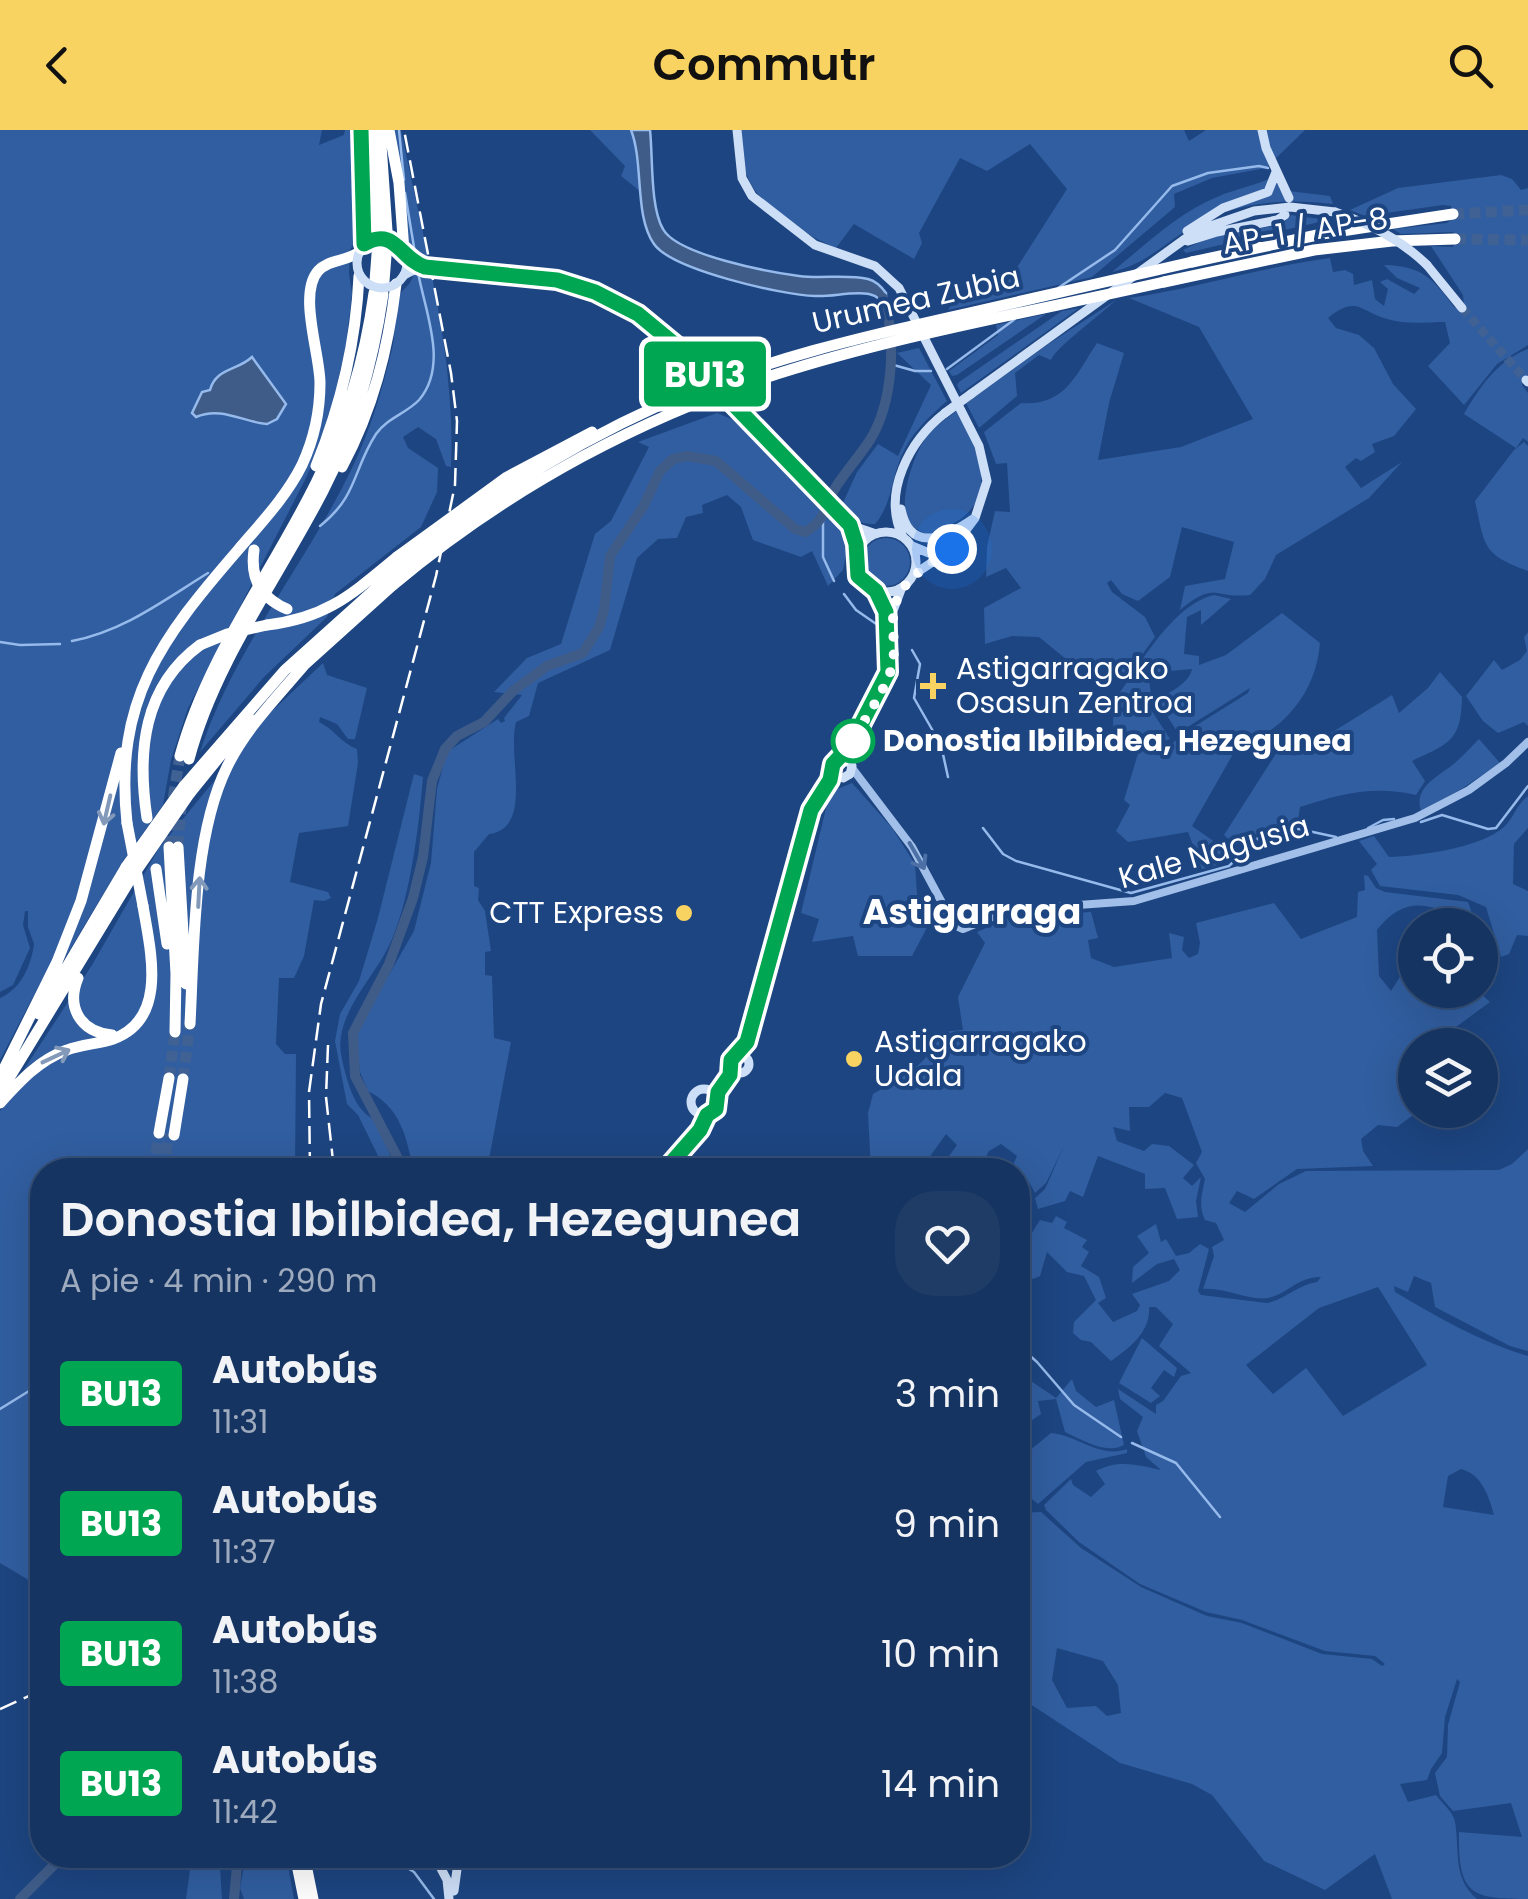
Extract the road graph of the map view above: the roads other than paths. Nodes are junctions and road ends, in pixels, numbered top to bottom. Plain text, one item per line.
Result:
1 (371, 130) edge
2 (380, 130) edge
3 (736, 130) edge
4 (1262, 130) edge
5 (389, 131) edge
6 (362, 136) edge
7 (1276, 172) junction
8 (1289, 198) dead end
9 (1285, 214) dead end
10 (1453, 214) tunnel mouth
11 (383, 236) junction
12 (1455, 239) tunnel mouth
13 (1177, 243) junction
14 (361, 248) junction
15 (405, 254) junction
16 (1155, 259) junction
17 (337, 262) junction
18 (1192, 262) joint
19 (429, 267) junction
20 (358, 273) junction
21 (1164, 282) joint
22 (386, 285) junction
23 (1462, 308) tunnel mouth
24 (900, 481) junction
25 (278, 504) junction
26 (896, 506) junction
27 (975, 518) junction
28 (306, 521) junction
29 (850, 525) junction
30 (292, 528) junction
31 (878, 533) junction
32 (907, 542) junction
33 (957, 544) junction
34 (857, 552) junction
35 (400, 560) junction
36 (382, 570) junction
37 (913, 575) junction
38 (902, 588) junction
39 (876, 591) junction
40 (306, 663) junction
41 (886, 680) junction
42 (133, 716) junction
43 (1528, 742) edge
44 (846, 769) junction
45 (187, 790) junction
46 (146, 818) dead end
47 (807, 821) junction
48 (156, 869) dead end
49 (128, 874) junction
50 (98, 932) junction
51 (126, 1032) junction
52 (742, 1056) junction
53 (730, 1076) junction
54 (0, 1078) edge
55 (177, 1079) tunnel mouth
56 (708, 1090) junction
57 (0, 1093) edge
58 (717, 1098) junction
59 (0, 1103) edge
60 (702, 1114) junction
61 (167, 1134) tunnel mouth
62 (676, 1158) edge
63 (300, 1868) edge
64 (442, 1868) edge
65 (457, 1868) edge
66 (308, 1899) edge
67 (451, 1899) edge

1 - 11 highway
2 - 11 highway
3 - 27 main road
4 - 7 main road
5 - 15 highway
6 - 14 highway
7 - 8 main road
7 - 13 main road
9 - 16 main road
10 - 18 highway, AP-1 / AP-8
11 - 22 highway
12 - 21 highway, AP-1 / AP-8
13 - 16 main road
13 - 23 main road, bridge
14 - 15 main road, bridge
14 - 17 highway
14 - 20 main road, bridge
15 - 19 main road, bridge
15 - 22 main road, bridge
16 - 24 main road, bridge
17 - 20 highway
17 - 25 highway
18 - 35 highway, Urumea Zubia, bridge
19 - 22 main road, bridge
19 - 29 main road
20 - 22 main road, bridge
20 - 30 highway
21 - 40 highway, Urumea Zubia, bridge
22 - 28 highway
22 - 28 highway
22 - 30 highway
24 - 26 main road
24 - 27 main road
25 - 36 highway, bridge
25 - 42 highway
26 - 31 main road
26 - 32 main road
27 - 33 main road
28 - 30 highway
29 - 31 main road
29 - 34 main road
31 - 32 main road
31 - 34 main road
32 - 33 main road
32 - 37 main road
33 - 37 main road
34 - 39 main road
35 - 36 highway
35 - 45 highway
36 - 46 highway, bridge
37 - 38 main road
38 - 39 main road
38 - 41 main road
39 - 41 main road
40 - 45 highway
48 -> 40 highway
41 - 44 main road
42 - 51 highway, bridge
42 -> 54 highway
44 -> 43 street, Kale Nagusia
44 - 47 main road
44 - 47 main road
45 - 49 highway, bridge
47 - 52 main road
49 - 50 highway
49 - 54 highway
50 - 51 highway
50 - 57 highway
59 -> 51 highway
52 - 53 main road
52 - 53 main road
53 - 56 main road
53 - 58 main road
55 - 61 highway
56 - 58 main road
56 - 60 main road
58 - 60 main road
60 - 62 main road
63 - 66 highway
64 - 67 main road
65 - 67 main road

